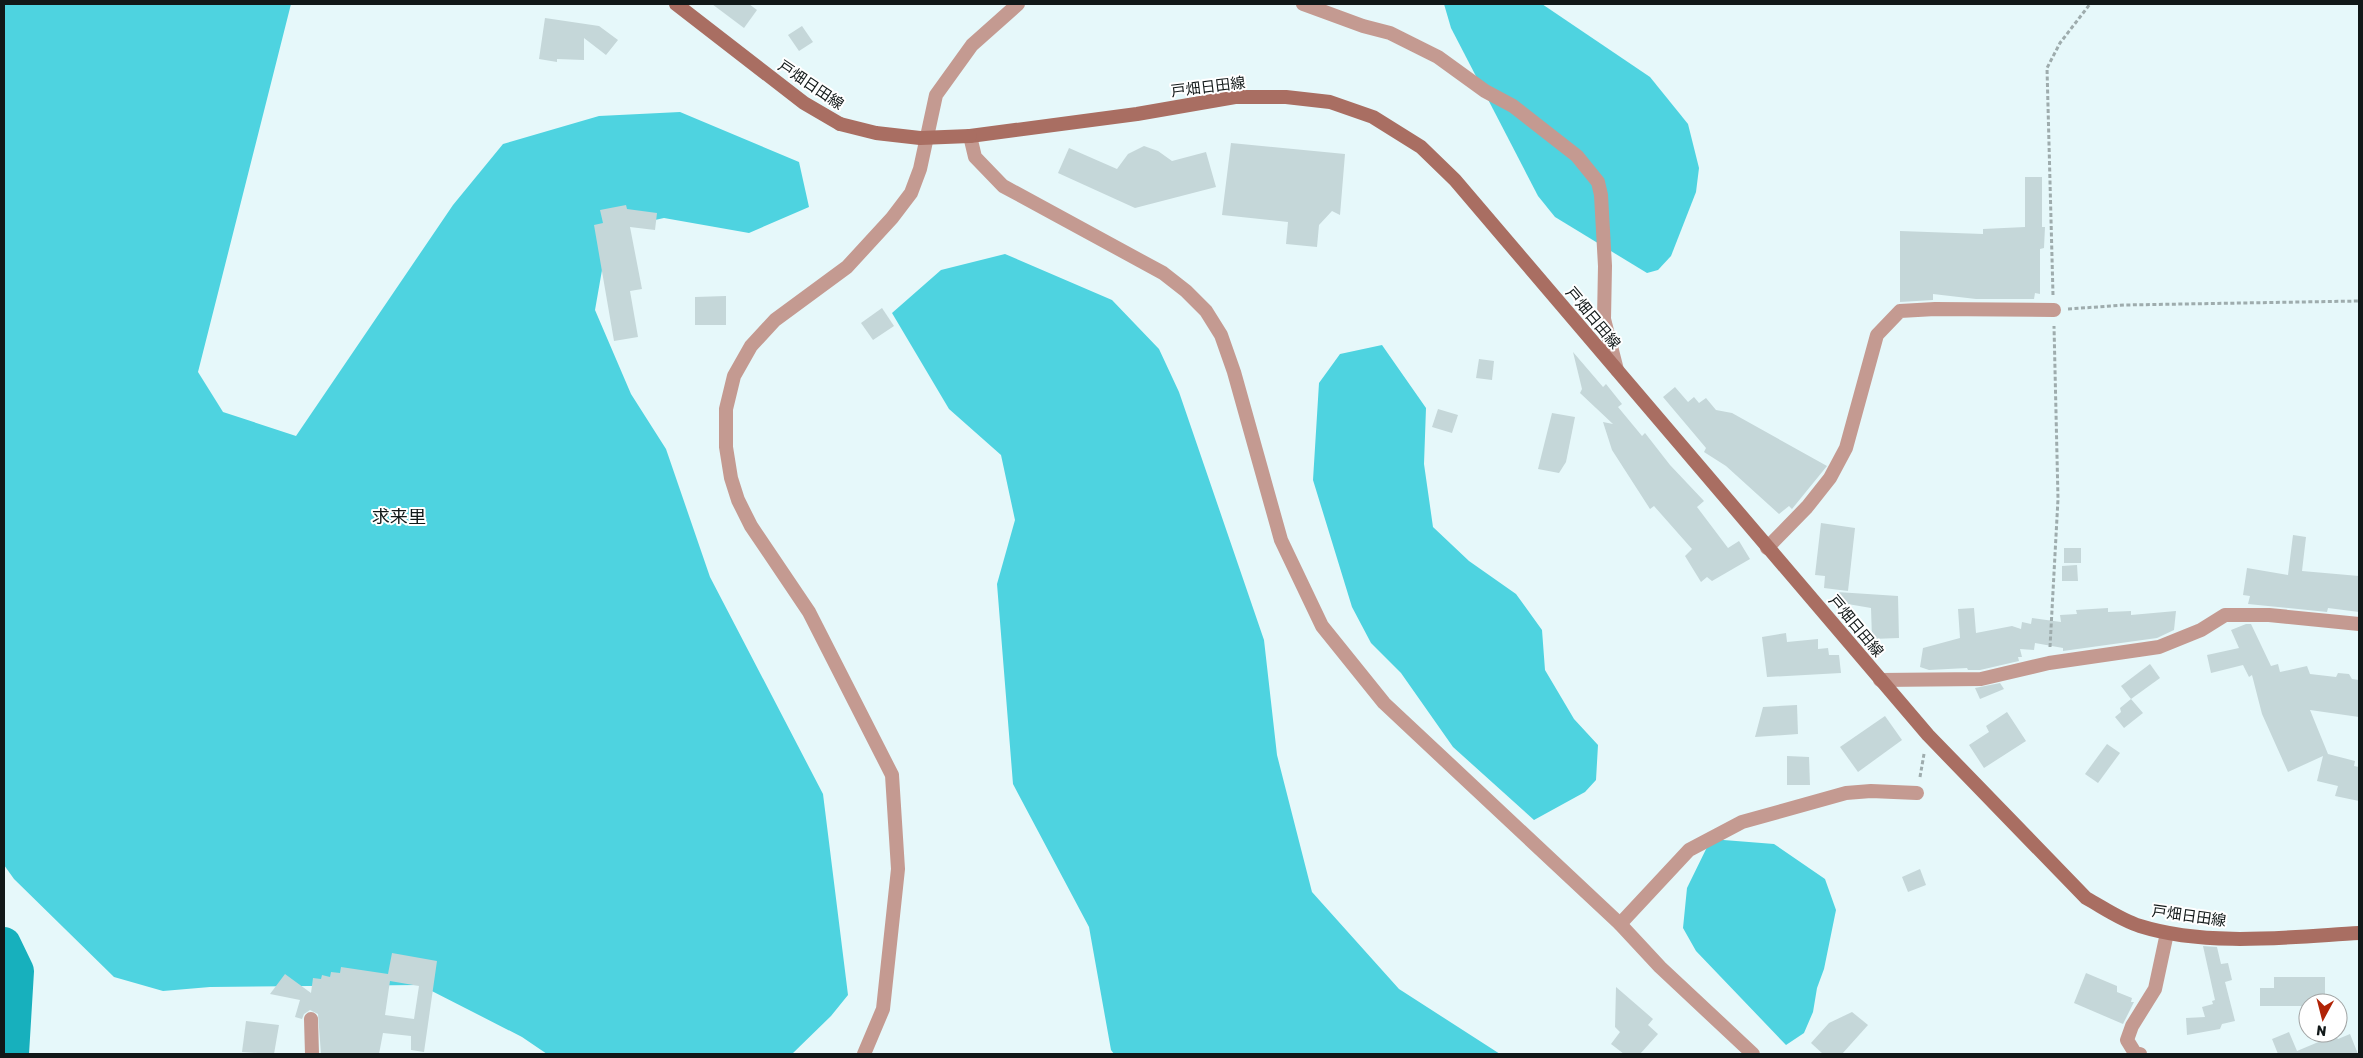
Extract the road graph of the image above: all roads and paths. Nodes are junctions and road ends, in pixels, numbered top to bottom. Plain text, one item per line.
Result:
1 (676, 4) edge
2 (1018, 4) edge
3 (1302, 4) edge
4 (2090, 4) edge
5 (970, 136) junction
6 (2359, 301) edge
7 (2054, 310) junction
8 (1617, 370) junction
9 (1767, 548) junction
10 (2359, 624) edge
11 (2049, 663) junction
12 (1880, 680) junction
13 (1928, 735) junction
14 (1917, 793) joint
15 (1620, 924) junction
16 (2167, 933) junction
17 (2359, 933) edge
18 (311, 1019) dead end
19 (312, 1054) edge
20 (864, 1054) edge
21 (1753, 1054) edge
22 (2140, 1054) edge

1 - 5 main road, 戸畑日田線, bridge
2 - 20 street
3 - 8 street
4 - 7 path
5 - 8 main road, 戸畑日田線
5 - 15 street
6 - 7 path
7 - 9 street
7 - 11 path
8 - 9 main road, 戸畑日田線
9 - 12 main road, 戸畑日田線
10 - 11 street
11 - 12 street
12 - 13 main road, 戸畑日田線
13 - 14 path
13 - 16 main road, 戸畑日田線
14 - 15 street
15 - 21 street
16 - 17 main road, 戸畑日田線
16 - 22 street
18 - 19 street

